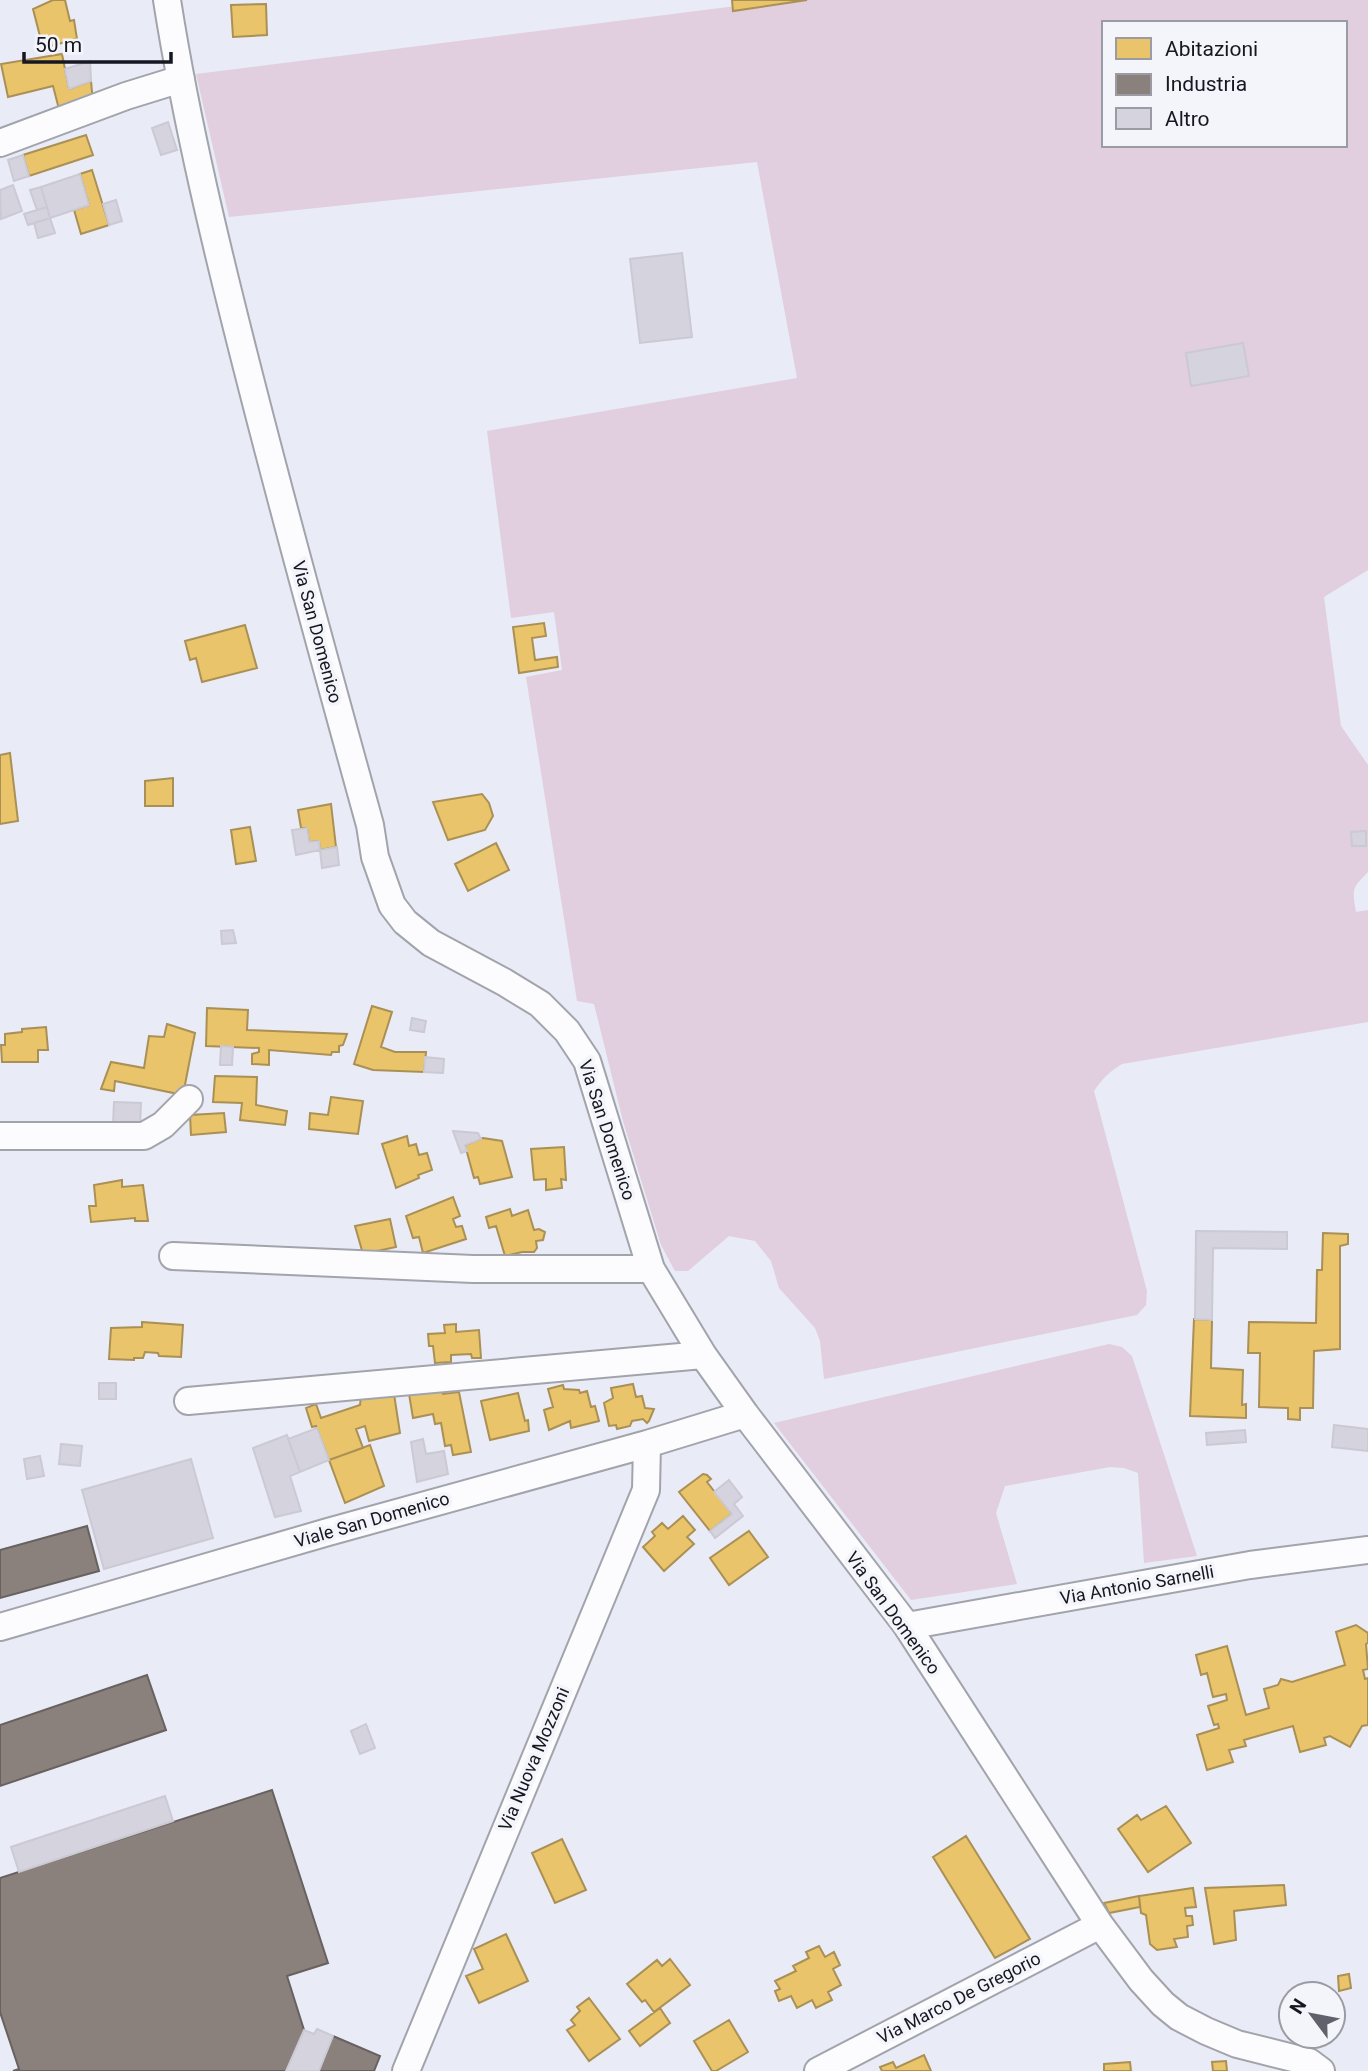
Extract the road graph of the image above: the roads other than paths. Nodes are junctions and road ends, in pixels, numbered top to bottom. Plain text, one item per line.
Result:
1 (167, 0) edge
2 (181, 79) junction
3 (0, 143) edge
4 (190, 1099) dead end
5 (0, 1136) edge
6 (173, 1256) dead end
7 (651, 1269) junction
8 (704, 1355) junction
9 (188, 1401) dead end
10 (745, 1414) junction
11 (647, 1444) junction
12 (1368, 1550) edge
13 (906, 1626) junction
14 (0, 1627) edge
15 (1100, 1925) junction
16 (407, 2071) edge
17 (818, 2071) edge
18 (1321, 2071) edge

1 - 2 street, Via San Domenico
2 - 3 street
2 - 7 street, Via San Domenico
4 - 5 street
6 - 7 street
7 - 8 street, Via San Domenico
8 - 9 street
8 - 10 street, Via San Domenico
10 - 11 street, Viale San Domenico
10 - 13 street, Via San Domenico
11 - 14 street, Viale San Domenico
11 - 16 street, Via Nuova Mozzoni
12 - 13 street, Via Antonio Sarnelli
13 - 15 street, Via San Domenico
15 - 17 street, Via Marco De Gregorio
15 - 18 street, Via San Domenico

